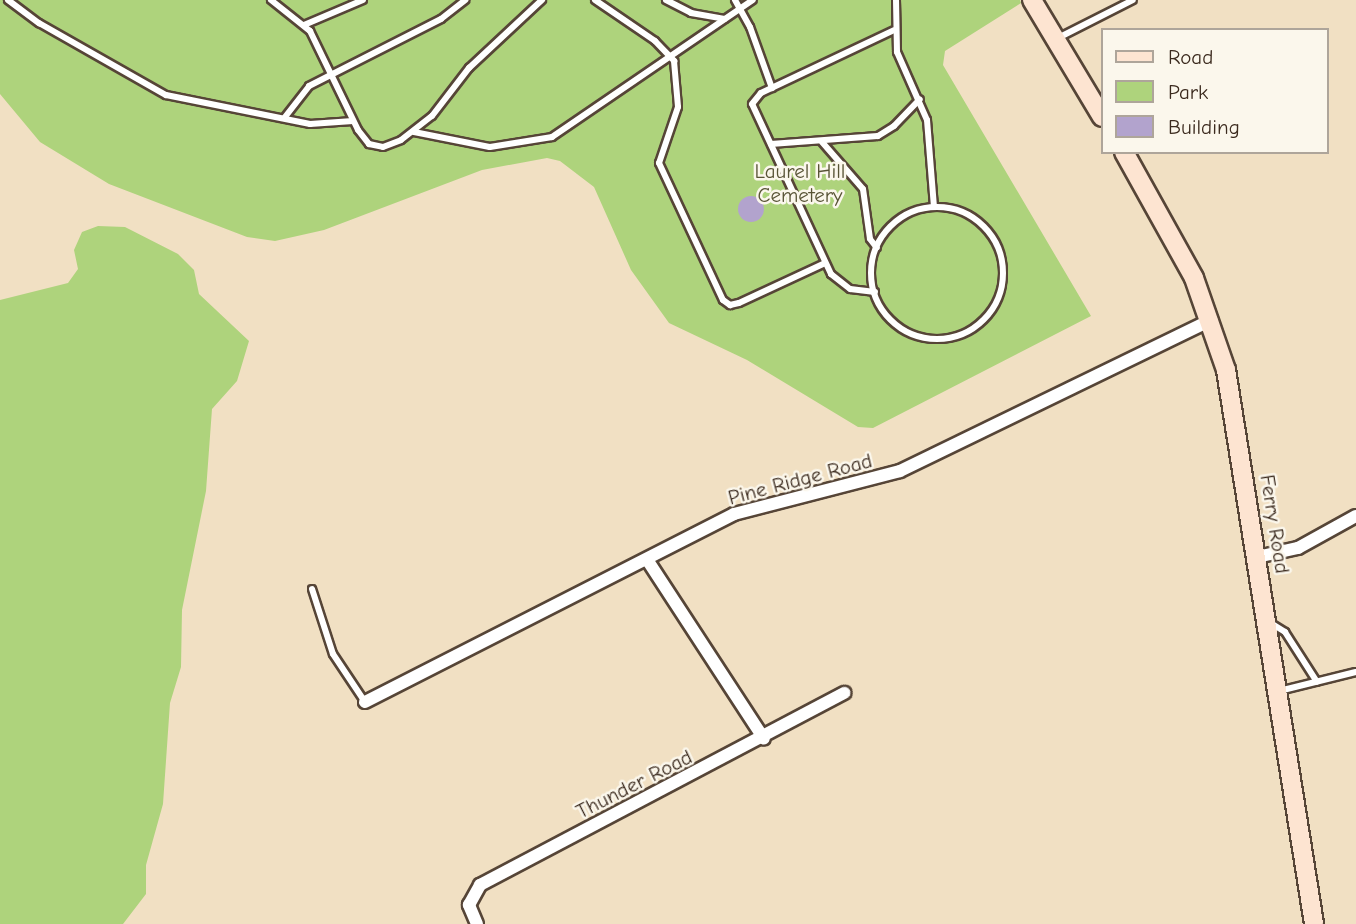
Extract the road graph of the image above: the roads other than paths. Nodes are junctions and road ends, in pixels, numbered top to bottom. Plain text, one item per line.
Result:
1 (8, 0) edge
2 (271, 0) edge
3 (341, 0) edge
4 (363, 0) edge
5 (465, 0) edge
6 (542, 0) edge
7 (595, 0) edge
8 (666, 0) edge
9 (735, 0) edge
10 (753, 0) edge
11 (896, 0) edge
12 (1032, 0) edge
13 (1133, 0) edge
14 (741, 8) junction
15 (333, 11) junction
16 (724, 19) junction
17 (304, 25) junction
18 (894, 30) junction
19 (1055, 40) junction
20 (671, 55) junction
21 (330, 72) junction
22 (772, 88) junction
23 (920, 99) junction
24 (1100, 114) edge
25 (285, 117) junction
26 (353, 121) junction
27 (414, 132) junction
28 (822, 142) junction
29 (771, 144) junction
30 (1125, 154) edge
31 (934, 207) junction
32 (877, 248) junction
33 (825, 263) junction
34 (875, 292) junction
35 (1211, 320) junction
36 (1356, 516) edge
37 (1257, 557) junction
38 (648, 561) junction
39 (312, 589) dead end
40 (1268, 622) junction
41 (1356, 672) edge
42 (1317, 682) junction
43 (1279, 691) junction
44 (844, 693) dead end
45 (365, 702) joint
46 (764, 739) junction
47 (477, 924) edge
48 (1314, 924) edge

1 - 25 lane
2 - 17 lane
3 - 15 lane
4 - 15 lane
5 - 21 lane
6 - 27 lane
7 - 20 lane
8 - 16 lane
9 - 14 lane
10 - 14 lane
11 - 18 lane
12 - 19 main road
13 - 19 lane
14 - 16 lane
14 - 22 lane
15 - 17 lane
16 - 20 lane
17 - 21 lane
18 - 22 lane
18 - 23 lane
19 - 24 main road
20 - 27 lane
20 - 33 lane
21 - 25 lane
21 - 26 lane
22 - 29 lane
23 - 28 lane
23 - 31 lane
25 - 26 lane
26 - 27 lane
28 - 29 lane
28 - 32 lane
29 - 33 lane
30 - 35 main road, Ferry Road
31 - 32 lane
31 - 34 lane
32 - 34 lane
33 - 34 lane
35 - 37 main road, Ferry Road
35 - 38 street, Pine Ridge Road
36 - 37 street
37 - 40 main road, Ferry Road
38 - 45 street, Pine Ridge Road
38 - 46 street
39 - 45 lane
40 - 42 lane
40 - 43 main road, Ferry Road
41 - 42 lane
42 - 43 lane
43 - 48 main road, Ferry Road
44 - 46 street, Thunder Road
46 - 47 street, Thunder Road

